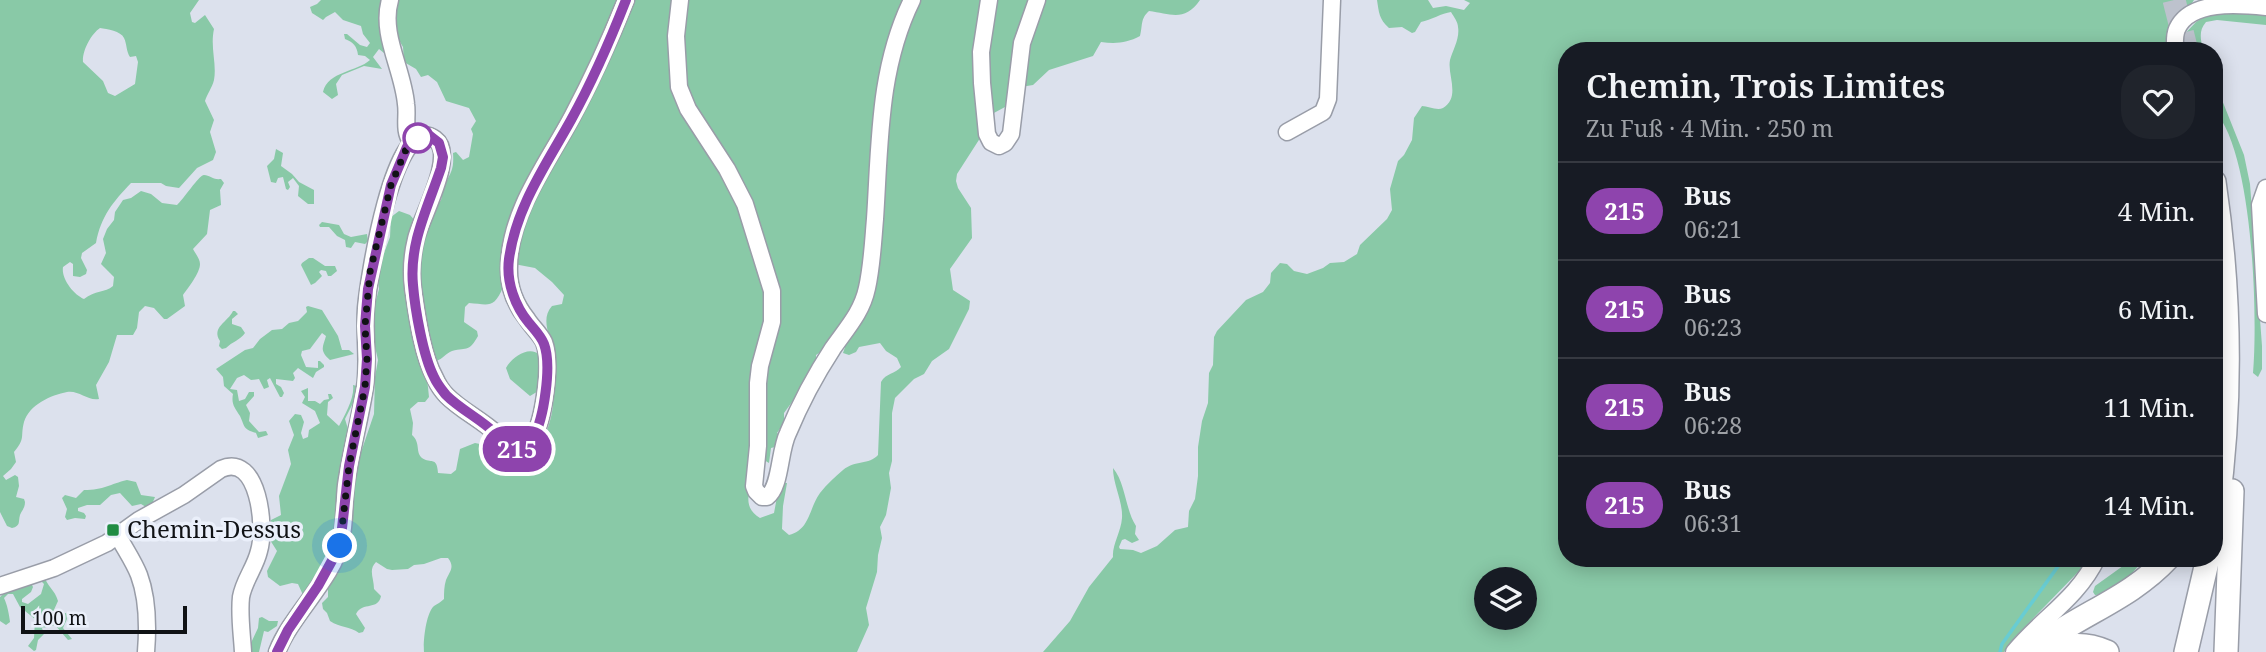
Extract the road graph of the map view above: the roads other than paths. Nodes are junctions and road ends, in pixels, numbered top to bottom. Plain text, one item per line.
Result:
1 (390, 0) edge
2 (626, 0) edge
3 (680, 0) edge
4 (912, 0) edge
5 (989, 0) edge
6 (1037, 0) edge
7 (1332, 0) edge
8 (2266, 7) edge
9 (2175, 42) edge
10 (1287, 132) dead end
11 (411, 141) junction
12 (2266, 188) edge
13 (2223, 274) edge
14 (2266, 314) edge
15 (2226, 377) junction
16 (2223, 394) edge
17 (2223, 457) edge
18 (118, 536) junction
19 (2092, 567) edge
20 (2159, 567) edge
21 (2207, 567) edge
22 (2208, 567) edge
23 (0, 586) edge
24 (146, 652) edge
25 (243, 652) edge
26 (277, 652) edge
27 (2014, 652) edge
28 (2032, 652) edge
29 (2051, 652) edge
30 (2107, 652) edge
31 (2186, 652) edge
32 (2196, 652) edge
33 (2226, 652) edge

1 - 11 street
2 - 11 street
3 - 4 street
5 - 6 street
7 - 10 street
8 - 9 street
11 - 26 street
12 - 14 street
13 - 15 highway
15 - 16 highway
15 - 17 highway
15 - 33 highway
18 - 23 street
18 - 24 street
18 - 25 street
19 - 27 street
20 - 28 highway
21 - 31 highway
22 - 32 highway
29 - 30 highway

